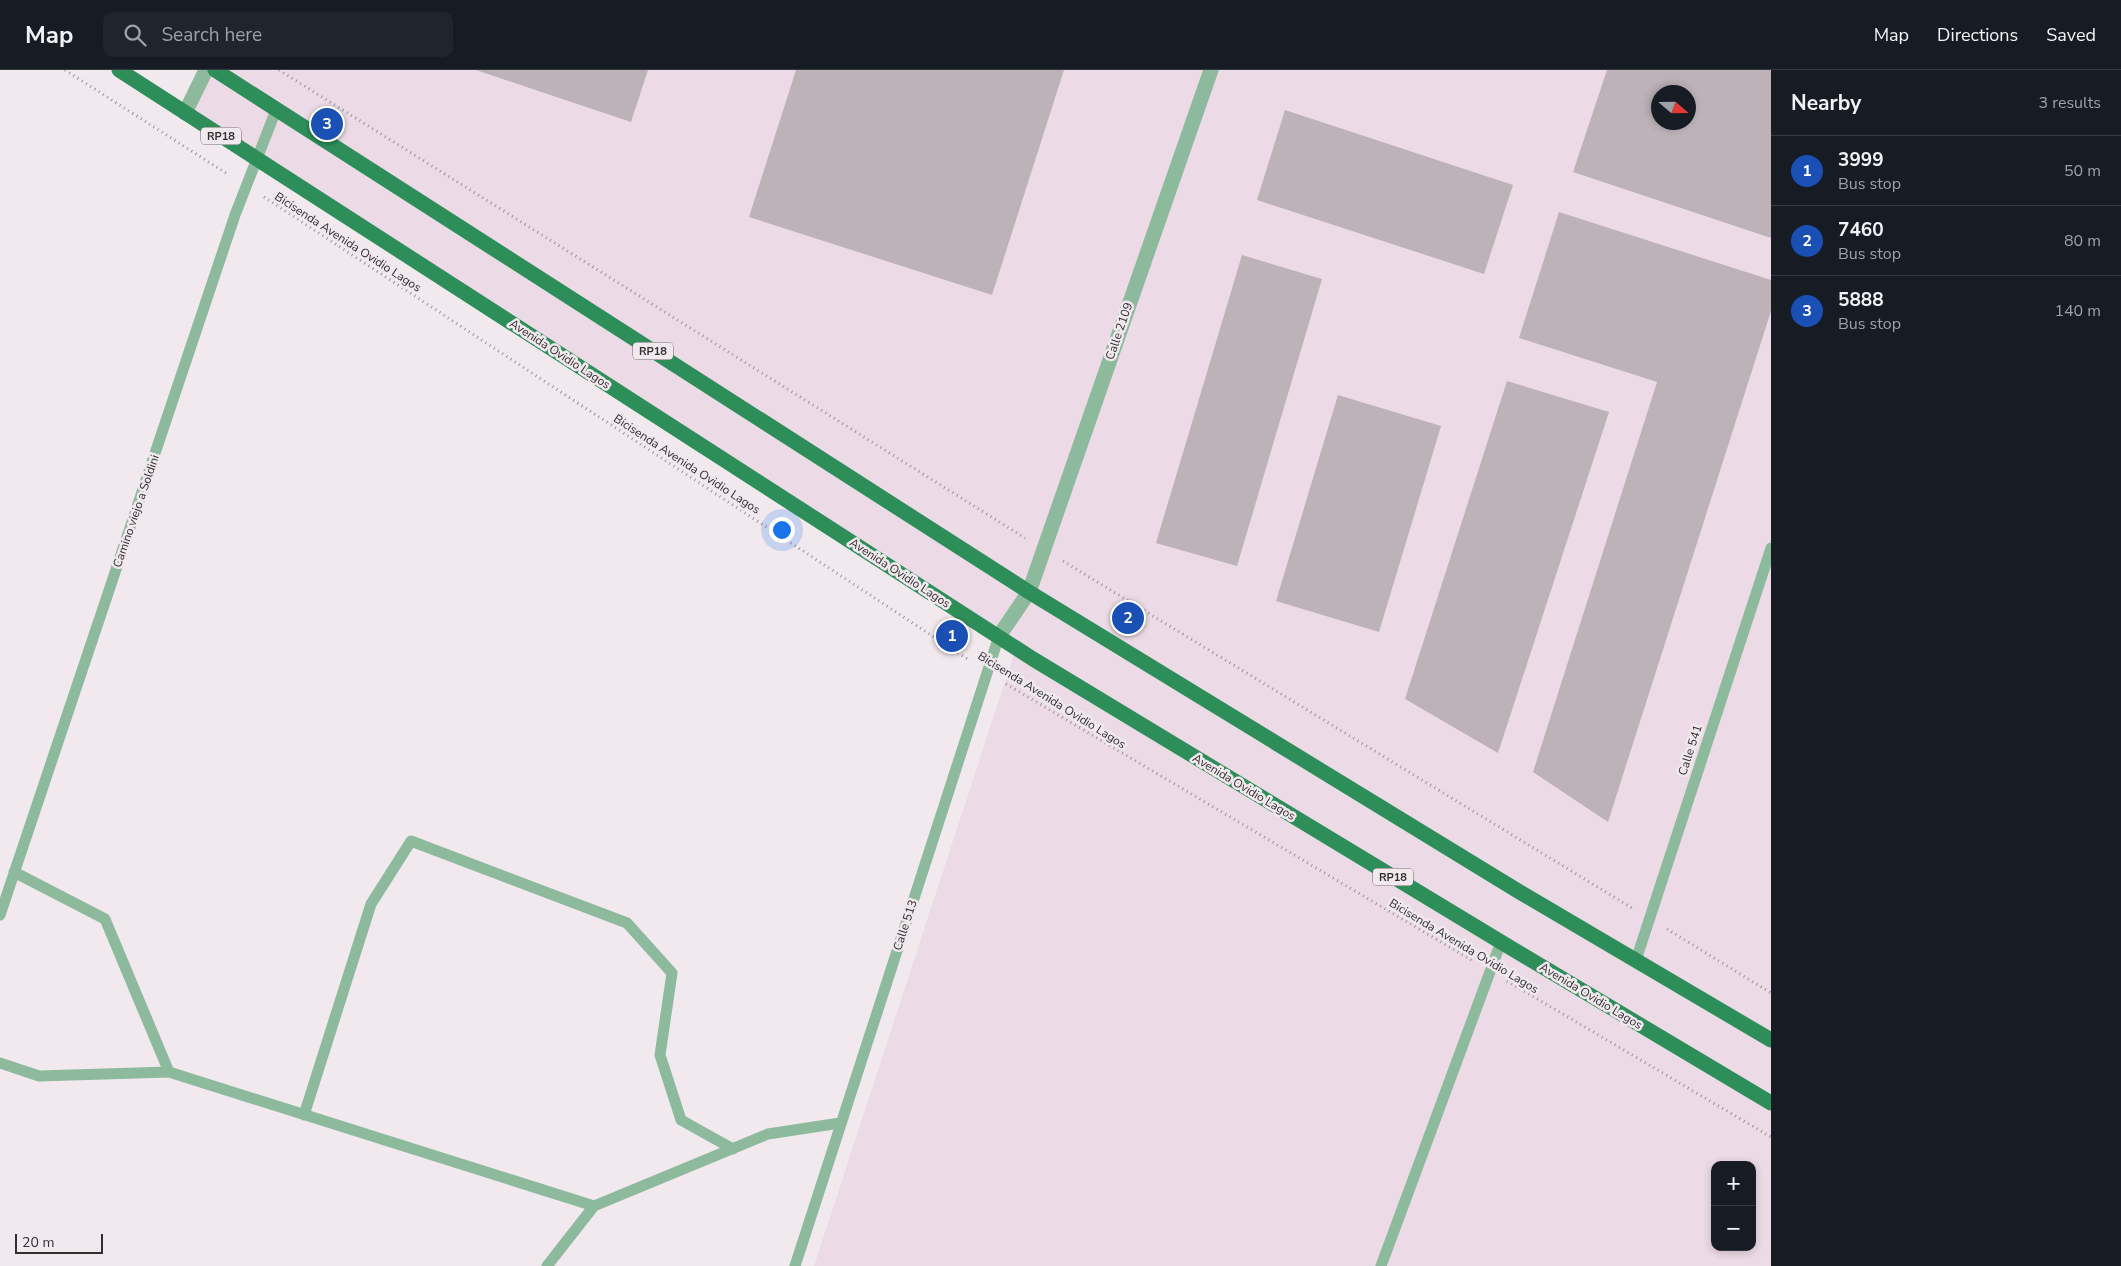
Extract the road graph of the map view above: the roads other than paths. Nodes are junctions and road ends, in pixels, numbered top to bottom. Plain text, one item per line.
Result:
1 (120, 70) edge
2 (206, 70) edge
3 (215, 70) edge
4 (1211, 70) edge
5 (276, 110) junction
6 (185, 112) junction
7 (257, 160) junction
8 (1771, 548) edge
9 (1029, 592) junction
10 (999, 636) junction
11 (14, 872) junction
12 (0, 914) edge
13 (1501, 942) junction
14 (1636, 960) junction
15 (1771, 1040) edge
16 (0, 1063) edge
17 (169, 1072) junction
18 (1771, 1103) edge
19 (304, 1115) junction
20 (840, 1123) junction
21 (733, 1149) junction
22 (594, 1206) junction
23 (546, 1266) edge
24 (795, 1266) edge
25 (1381, 1266) edge

1 - 6 main road, Avenida Ovidio Lagos / RP18
2 - 6 street
3 - 5 main road, RP18
4 - 9 street, Calle 2109
5 - 7 lane, Camino viejo a Soldini
5 - 9 main road, RP18
6 - 7 main road, Avenida Ovidio Lagos / RP18
7 - 10 main road, Avenida Ovidio Lagos / RP18
7 - 11 lane, Camino viejo a Soldini
8 - 14 lane, Calle 541
9 - 10 street, Calle 513
9 - 14 main road, RP18
10 - 13 main road, Avenida Ovidio Lagos / RP18
10 - 20 lane, Calle 513
11 - 12 lane, Camino viejo a Soldini
11 - 17 lane
13 - 18 main road, Avenida Ovidio Lagos / RP18
13 - 25 lane
14 - 15 main road, RP18
16 - 17 lane
17 - 19 lane
19 - 21 lane
19 - 22 lane
20 - 21 lane
20 - 24 lane, Calle 513
21 - 22 lane
22 - 23 lane

